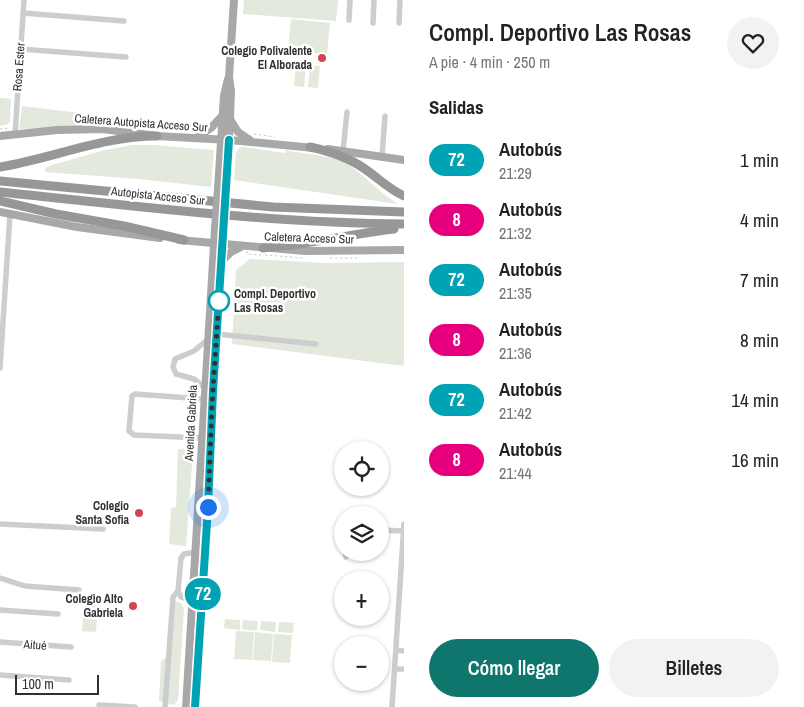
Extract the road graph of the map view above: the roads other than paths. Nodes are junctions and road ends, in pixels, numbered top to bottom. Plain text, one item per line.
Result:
1 (24, 0) edge
2 (234, 0) edge
3 (350, 0) edge
4 (374, 0) edge
5 (400, 0) edge
6 (23, 13) junction
7 (349, 20) dead end
8 (124, 21) dead end
9 (373, 22) dead end
10 (399, 23) dead end
11 (20, 49) junction
12 (126, 57) dead end
13 (347, 112) dead end
14 (386, 116) dead end
15 (226, 117) junction
16 (15, 134) junction
17 (0, 136) edge
18 (157, 136) junction
19 (195, 138) junction
20 (225, 140) junction
21 (255, 142) junction
22 (310, 147) junction
23 (343, 151) junction
24 (382, 156) junction
25 (404, 160) edge
26 (0, 166) edge
27 (0, 181) edge
28 (0, 192) edge
29 (404, 196) edge
30 (0, 201) edge
31 (0, 212) edge
32 (404, 212) edge
33 (10, 214) junction
34 (404, 226) edge
35 (184, 240) junction
36 (196, 242) junction
37 (218, 244) junction
38 (242, 246) junction
39 (263, 248) junction
40 (404, 250) edge
41 (213, 260) junction
42 (221, 262) junction
43 (3, 264) edge
44 (216, 334) junction
45 (207, 340) junction
46 (316, 344) dead end
47 (0, 368) edge
48 (204, 387) junction
49 (203, 399) junction
50 (202, 438) junction
51 (0, 524) edge
52 (404, 524) edge
53 (103, 530) dead end
54 (389, 530) edge
55 (404, 531) edge
56 (196, 552) junction
57 (403, 559) edge
58 (0, 578) edge
59 (80, 590) dead end
60 (178, 591) junction
61 (193, 602) junction
62 (0, 610) edge
63 (202, 612) junction
64 (58, 614) dead end
65 (401, 619) edge
66 (0, 642) edge
67 (71, 647) dead end
68 (396, 650) junction
69 (404, 650) edge
70 (395, 668) junction
71 (404, 669) edge
72 (0, 675) edge
73 (69, 680) dead end
74 (99, 705) dead end
75 (135, 707) edge
76 (164, 707) edge
77 (186, 707) edge
78 (195, 707) edge
79 (392, 707) edge

1 - 6 street, Rosa Ester
2 - 15 main road, Avenida Gabriela
3 - 7 street
4 - 9 street
5 - 10 street
6 - 8 street
6 - 11 street, Rosa Ester
11 - 12 street
11 - 16 street, Rosa Ester
13 - 23 street
14 - 24 street
15 - 19 main road
15 - 20 main road, Avenida Gabriela
15 - 21 main road
16 - 17 main road, Caletera Autopista Acceso Sur
16 - 18 main road, Caletera Autopista Acceso Sur
18 - 19 main road, Caletera Autopista Acceso Sur
18 - 26 highway
19 - 20 main road, Caletera Autopista Acceso Sur
20 - 21 main road
20 - 37 main road, Avenida Gabriela, bridge
21 - 22 main road
22 - 23 main road
22 - 29 highway
23 - 24 main road
24 - 25 main road
27 - 32 highway, Autopista Acceso Sur
28 - 34 highway, Autopista Acceso Sur
30 - 35 highway
31 - 33 main road
33 - 35 main road
33 - 43 street
34 - 39 highway
35 - 36 main road
36 - 37 main road
36 - 41 main road
37 - 38 main road, Caletera Acceso Sur
37 - 41 main road, Avenida Gabriela
37 - 42 main road, Avenida Gabriela
38 - 39 main road, Caletera Acceso Sur
38 - 42 main road
39 - 40 main road, Caletera Acceso Sur
41 - 45 main road, Avenida Gabriela
42 - 44 main road, Avenida Gabriela
43 - 47 street
44 - 46 street
44 - 63 main road, Avenida Gabriela
45 - 48 main road, Avenida Gabriela
45 - 48 street
48 - 49 main road, Avenida Gabriela
49 - 50 main road, Avenida Gabriela
49 - 50 street
50 - 56 main road, Avenida Gabriela
51 - 53 street
52 - 55 street
54 - 55 street
55 - 57 street
56 - 60 street
56 - 61 main road, Avenida Gabriela
57 - 65 street
58 - 59 street
60 - 61 street
60 - 76 street
61 - 63 street
61 - 77 main road, Avenida Gabriela
62 - 64 street
63 - 78 main road, Avenida Gabriela
65 - 68 street
66 - 67 street, Aitué
68 - 69 street
68 - 70 street
70 - 71 street
70 - 79 street
72 - 73 street
74 - 75 street

